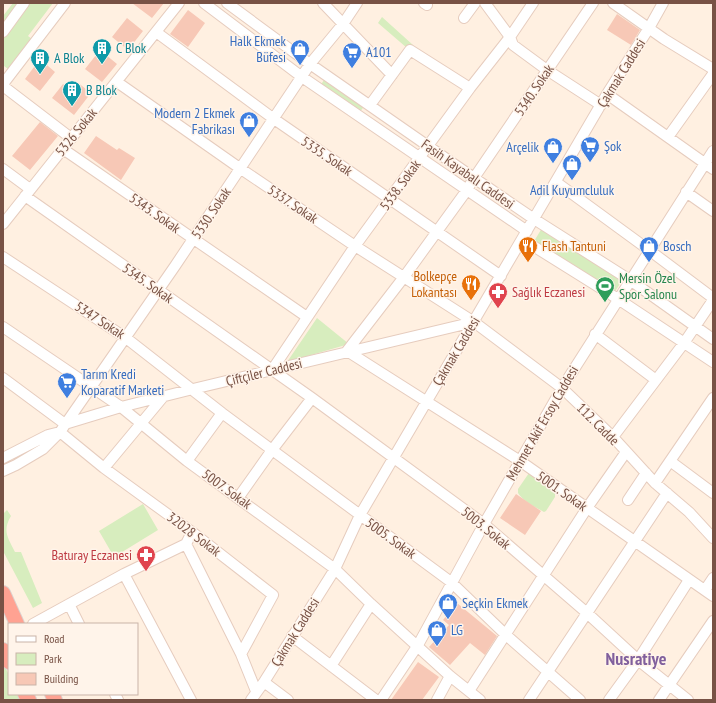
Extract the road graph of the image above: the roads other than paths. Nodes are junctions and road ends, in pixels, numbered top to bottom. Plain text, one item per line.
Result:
1 (24, 3) edge
2 (65, 3) edge
3 (179, 3) edge
4 (204, 3) edge
5 (228, 3) edge
6 (323, 3) edge
7 (357, 3) edge
8 (475, 3) edge
9 (485, 3) edge
10 (533, 3) edge
11 (593, 3) edge
12 (613, 3) edge
13 (662, 3) edge
14 (240, 7) edge
15 (464, 18) dead end
16 (343, 24) junction
17 (650, 28) junction
18 (3, 32) edge
19 (156, 32) junction
20 (510, 36) junction
21 (310, 64) junction
22 (713, 69) edge
23 (548, 70) junction
24 (713, 74) edge
25 (392, 75) junction
26 (302, 77) junction
27 (117, 82) junction
28 (3, 85) edge
29 (470, 88) junction
30 (607, 94) junction
31 (370, 105) junction
32 (601, 105) junction
33 (274, 119) junction
34 (668, 137) junction
35 (71, 138) junction
36 (429, 146) junction
37 (63, 149) junction
38 (713, 151) edge
39 (420, 158) junction
40 (709, 166) edge
41 (3, 169) edge
42 (241, 169) junction
43 (474, 178) junction
44 (556, 182) junction
45 (467, 190) junction
46 (686, 192) junction
47 (27, 193) junction
48 (390, 199) junction
49 (713, 211) edge
50 (534, 219) junction
51 (3, 224) edge
52 (437, 231) junction
53 (524, 235) junction
54 (193, 239) junction
55 (355, 246) junction
56 (649, 250) junction
57 (3, 257) edge
58 (501, 276) junction
59 (404, 277) junction
60 (630, 280) junction
61 (158, 290) junction
62 (618, 299) junction
63 (713, 299) edge
64 (307, 317) junction
65 (474, 322) junction
66 (695, 326) junction
67 (3, 327) edge
68 (596, 334) junction
69 (126, 338) junction
70 (713, 339) edge
71 (684, 343) junction
72 (347, 351) junction
73 (713, 362) edge
74 (272, 370) junction
75 (3, 378) edge
76 (656, 380) junction
77 (90, 387) junction
78 (562, 388) junction
79 (193, 389) junction
80 (163, 397) junction
81 (312, 398) junction
82 (713, 398) edge
83 (427, 401) junction
84 (121, 407) junction
85 (222, 413) junction
86 (141, 423) junction
87 (63, 428) junction
88 (613, 438) junction
89 (272, 450) junction
90 (626, 452) junction
91 (394, 457) junction
92 (3, 458) edge
93 (187, 461) junction
94 (520, 461) junction
95 (670, 461) junction
96 (104, 468) junction
97 (3, 471) edge
98 (646, 473) junction
99 (655, 483) junction
100 (667, 493) junction
101 (713, 493) edge
102 (238, 498) junction
103 (628, 500) dead end
104 (587, 508) junction
105 (360, 515) junction
106 (484, 524) junction
107 (192, 532) junction
108 (713, 538) edge
109 (635, 542) junction
110 (186, 544) junction
111 (335, 569) junction
112 (124, 574) junction
113 (544, 576) junction
114 (713, 578) edge
115 (689, 580) junction
116 (451, 582) junction
117 (3, 593) edge
118 (709, 593) edge
119 (69, 604) junction
120 (371, 604) junction
121 (587, 613) junction
122 (713, 622) edge
123 (17, 623) edge
124 (35, 623) edge
125 (78, 623) edge
126 (506, 635) junction
127 (292, 636) junction
128 (418, 645) junction
129 (3, 650) edge
130 (241, 654) junction
131 (8, 660) edge
132 (638, 660) junction
133 (331, 666) junction
134 (548, 672) junction
135 (450, 676) junction
136 (264, 682) junction
137 (670, 685) junction
138 (469, 691) junction
139 (253, 696) edge
140 (191, 700) edge
141 (288, 700) edge
142 (376, 700) edge
143 (381, 700) edge
144 (437, 700) edge
145 (480, 700) edge
146 (529, 700) edge
147 (580, 700) edge
148 (609, 700) edge
149 (659, 700) edge
150 (688, 700) edge

1 - 18 street
2 - 28 street
3 - 19 street, 5326 Sokak
4 - 26 street, Fasih Kayabalı Caddesi
5 - 14 street, Fasih Kayabalı Caddesi
6 - 16 street
7 - 16 street, 5330. Sokak
8 - 15 street
9 - 20 street
10 - 20 street, 5338. Sokak
11 - 23 street, 5340. Sokak
12 - 17 street
13 - 17 street, Çakmak Caddesi
14 - 21 street, Fasih Kayabalı Caddesi
16 - 21 street, 5330. Sokak
16 - 25 street
17 - 22 street
17 - 30 street, Çakmak Caddesi
19 - 27 street, 5326 Sokak
19 - 33 street, 5335. Sokak
20 - 23 street
20 - 29 street, 5338. Sokak
21 - 26 street, 5330. Sokak
21 - 31 street, Fasih Kayabalı Caddesi
23 - 32 street
23 - 43 street, 5340. Sokak
24 - 34 street
25 - 29 street
25 - 31 street
26 - 33 street, 5330. Sokak
26 - 39 street, Fasih Kayabalı Caddesi
27 - 35 street, 5326 Sokak
27 - 42 street, 5337. Sokak
28 - 35 street
29 - 36 street, 5338. Sokak
30 - 32 street, Çakmak Caddesi
30 - 34 street
31 - 36 street, Fasih Kayabalı Caddesi
32 - 44 street, Çakmak Caddesi
33 - 42 street, 5330. Sokak
33 - 48 street, 5335. Sokak
34 - 40 street
35 - 37 street, 5326 Sokak
36 - 39 street, 5338. Sokak
36 - 43 street, Fasih Kayabalı Caddesi
37 - 47 street, 5326 Sokak
37 - 54 street, 5343. Sokak
38 - 40 street, Mehmet Akif Ersoy Caddesi
39 - 45 street, Fasih Kayabalı Caddesi
39 - 48 street, 5338. Sokak
40 - 46 street, Mehmet Akif Ersoy Caddesi
41 - 47 street, 5345. Sokak
42 - 54 street, 5330. Sokak
42 - 55 street, 5337. Sokak
43 - 45 street, 5340. Sokak
43 - 50 street, Fasih Kayabalı Caddesi
44 - 50 street, Çakmak Caddesi
44 - 56 street
45 - 52 street, 5340. Sokak
45 - 53 street, Fasih Kayabalı Caddesi
46 - 49 street
46 - 56 street, Mehmet Akif Ersoy Caddesi
47 - 51 street, 5326 Sokak
47 - 61 street, 5345. Sokak
48 - 52 street, 5335. Sokak
48 - 55 street, 5338. Sokak
50 - 53 street, Çakmak Caddesi
50 - 60 street, Fasih Kayabalı Caddesi
52 - 58 street, 5335. Sokak
52 - 59 street, 5340. Sokak
53 - 58 street, Çakmak Caddesi
53 - 62 street, Fasih Kayabalı Caddesi
54 - 61 street, 5330. Sokak
54 - 64 street, 5343. Sokak
55 - 59 street, 5337. Sokak
55 - 64 street, 5338. Sokak
56 - 60 street, Mehmet Akif Ersoy Caddesi
56 - 63 street
57 - 69 street, 5347 Sokak
58 - 65 street, Çakmak Caddesi
59 - 65 street, 5337. Sokak
59 - 72 street, 5340. Sokak
60 - 62 street, Mehmet Akif Ersoy Caddesi
60 - 66 street, Fasih Kayabalı Caddesi
61 - 69 street, 5330. Sokak
61 - 74 street, 5345. Sokak
62 - 68 street, Mehmet Akif Ersoy Caddesi
62 - 71 street, Fasih Kayabalı Caddesi
63 - 66 street
64 - 74 street, 5338. Sokak
65 - 72 street, Çiftçiler Caddesi
65 - 78 street, 112. Cadde
65 - 83 street, Çakmak Caddesi
66 - 70 street, Fasih Kayabalı Caddesi
66 - 71 street
67 - 77 street, 5007. Sokak
68 - 76 street
68 - 78 street, Mehmet Akif Ersoy Caddesi
69 - 77 street, 5330. Sokak
69 - 79 street, 5347 Sokak
71 - 73 street, Fasih Kayabalı Caddesi
71 - 76 street
72 - 74 street, Çiftçiler Caddesi
72 - 83 street, 5001. Sokak
74 - 79 street, Çiftçiler Caddesi
74 - 81 street, 5003. Sokak
75 - 87 street, 32028 Sokak
76 - 88 street
77 - 84 street, 5007. Sokak
77 - 87 street, 5330. Sokak
78 - 88 street, 112. Cadde
78 - 94 street, Mehmet Akif Ersoy Caddesi
79 - 80 street, Çiftçiler Caddesi
79 - 85 street, 5005. Sokak
80 - 84 street, Çiftçiler Caddesi
80 - 86 street
81 - 89 street
81 - 91 street, 5003. Sokak
82 - 95 street
83 - 91 street, Çakmak Caddesi
83 - 94 street, 5001. Sokak
84 - 86 street, 5007. Sokak
84 - 87 street, Çiftçiler Caddesi
85 - 89 street, 5005. Sokak
85 - 93 street
86 - 93 street, 5007. Sokak
86 - 96 street
87 - 92 street, Çiftçiler Caddesi
87 - 96 street, 32028 Sokak
87 - 97 street, Çiftçiler Caddesi
88 - 90 street, 112. Cadde
89 - 102 street
89 - 105 street, 5005. Sokak
90 - 98 street, 112. Cadde
90 - 104 street
91 - 105 street, Çakmak Caddesi
91 - 106 street, 5003. Sokak
93 - 102 street, 5007. Sokak
94 - 104 street, 5001. Sokak
94 - 106 street, Mehmet Akif Ersoy Caddesi
95 - 99 street
95 - 101 street
96 - 107 street, 32028 Sokak
98 - 99 street, 112. Cadde
98 - 103 street
99 - 100 street, 112. Cadde
100 - 108 street, 112. Cadde
100 - 109 street
102 - 111 street, 5007. Sokak
104 - 109 street, 5001. Sokak
104 - 113 street
105 - 111 street, Çakmak Caddesi
105 - 116 street, 5005. Sokak
106 - 113 street, 5003. Sokak
106 - 116 street, Mehmet Akif Ersoy Caddesi
107 - 110 street
107 - 130 street, 32028 Sokak
109 - 115 street, 5001. Sokak
109 - 121 street
110 - 112 street
110 - 130 street
111 - 120 street, 5007. Sokak
111 - 127 street, Çakmak Caddesi
112 - 119 street
112 - 140 street
113 - 121 street, 5003. Sokak
113 - 126 street
114 - 118 street
115 - 118 street, 5001. Sokak
115 - 132 street
116 - 126 street, 5005. Sokak
116 - 128 street, Mehmet Akif Ersoy Caddesi
117 - 123 highway
119 - 124 street
119 - 125 street
120 - 128 street, 5007. Sokak
120 - 133 street
121 - 132 street, 5003. Sokak
121 - 134 street
122 - 137 street
126 - 134 street, 5005. Sokak
126 - 138 street
127 - 133 street
127 - 136 street, Çakmak Caddesi
128 - 135 street, 5007. Sokak
128 - 143 street, Mehmet Akif Ersoy Caddesi
129 - 131 highway
130 - 139 street
132 - 137 street, 5003. Sokak
132 - 148 street
133 - 142 street
134 - 146 street
134 - 147 street, 5005. Sokak
135 - 138 street, 5007. Sokak
135 - 144 street
136 - 139 street, Çakmak Caddesi
136 - 141 street
137 - 149 street
137 - 150 street, 5003. Sokak
138 - 145 street, 5007. Sokak

